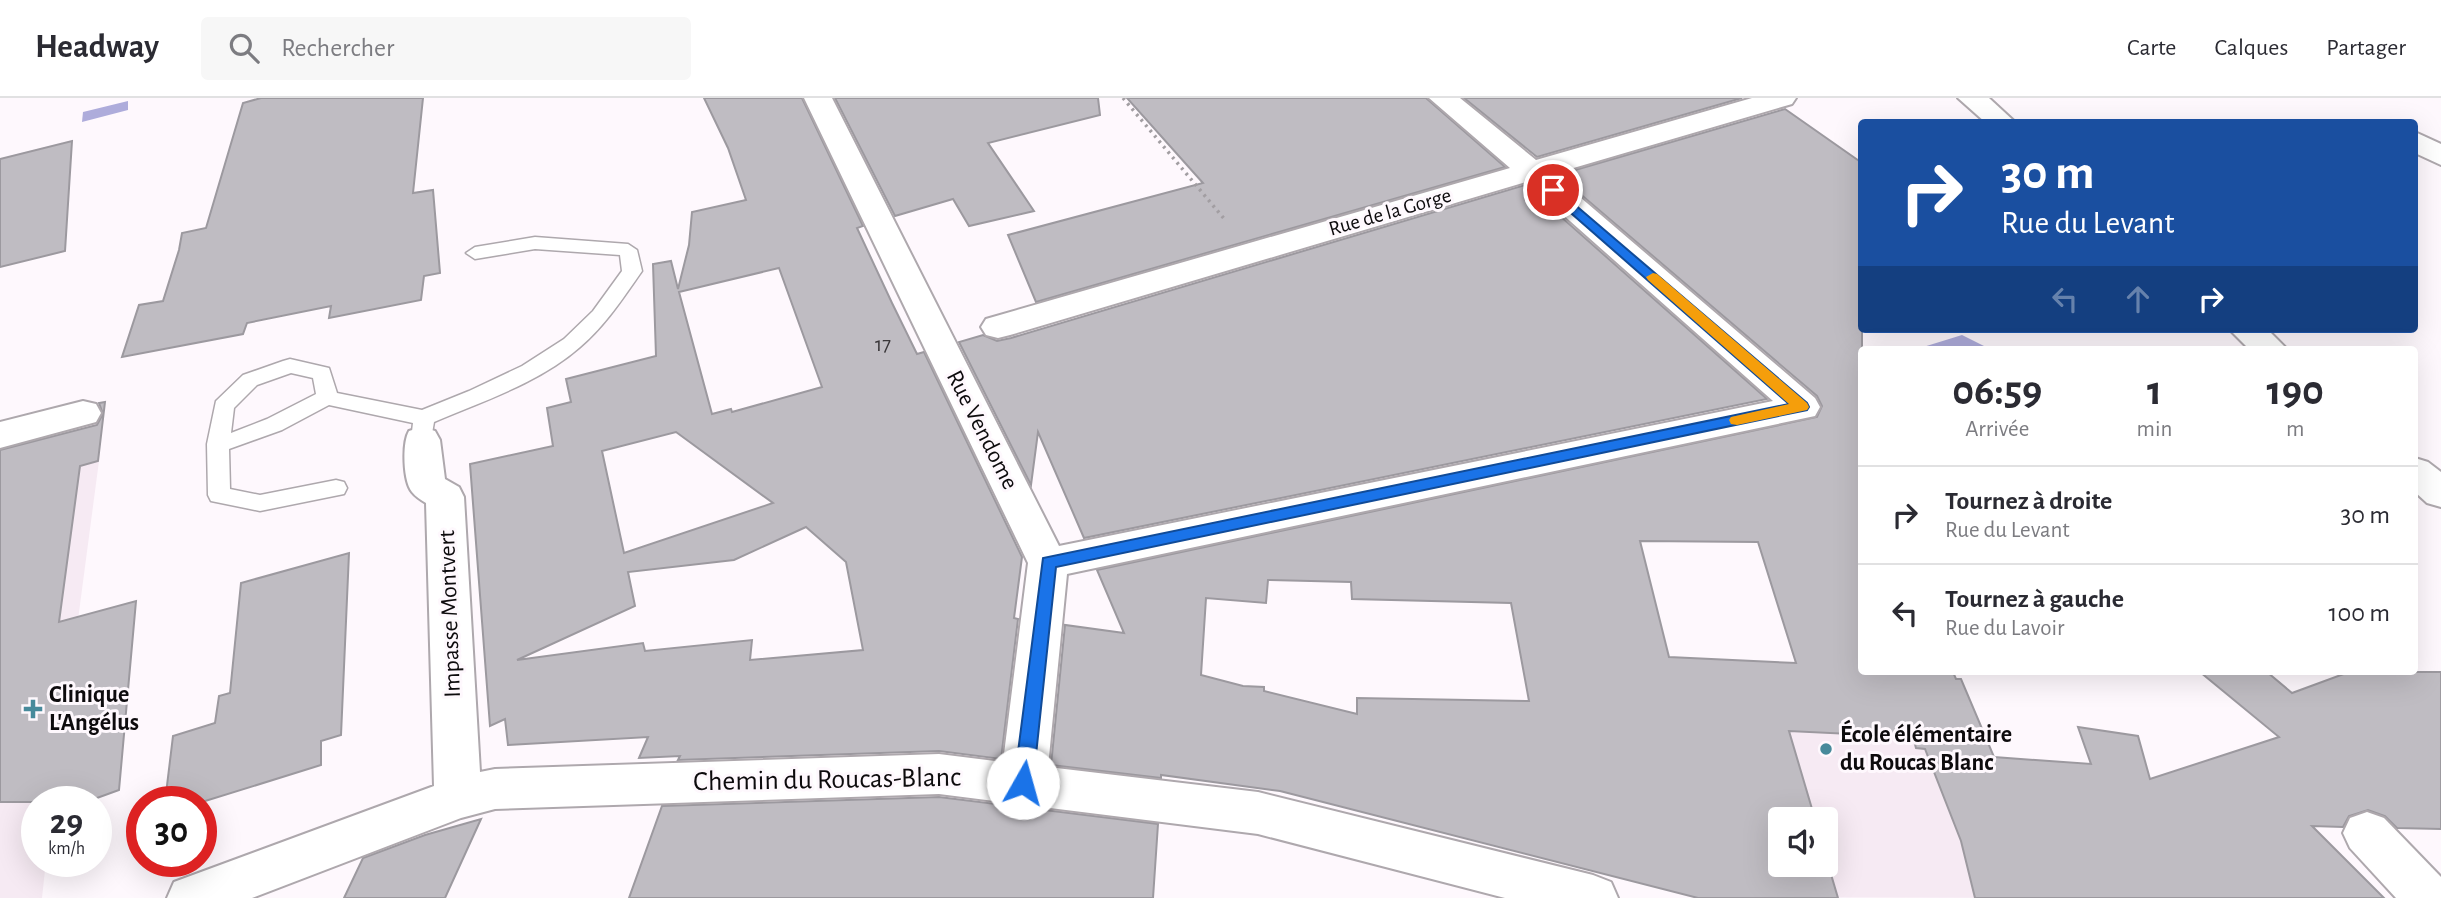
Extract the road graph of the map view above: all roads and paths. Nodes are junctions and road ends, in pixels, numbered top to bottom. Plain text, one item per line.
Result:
1 (818, 98) edge
2 (1123, 98) edge
3 (1443, 98) edge
4 (1782, 98) edge
5 (1972, 98) edge
6 (1997, 119) edge
7 (2418, 143) edge
8 (2441, 156) edge
9 (1532, 172) junction
10 (1197, 186) dead end
11 (475, 253) dead end
12 (998, 327) dead end
13 (2251, 333) edge
14 (2266, 346) edge
15 (327, 397) junction
16 (83, 413) dead end
17 (423, 429) junction
18 (0, 435) edge
19 (218, 444) junction
20 (2418, 474) edge
21 (336, 488) dead end
22 (2441, 493) edge
23 (1048, 563) junction
24 (1023, 783) junction
25 (458, 799) junction
26 (2367, 833) dead end
27 (192, 898) edge
28 (1593, 898) edge
29 (2428, 898) edge

1 - 23 street, Rue Vendome
2 - 10 path
3 - 9 street
4 - 9 street, Rue de la Gorge
5 - 6 street
7 - 8 street
9 - 12 street, Rue de la Gorge
9 - 23 street
11 - 17 lane
13 - 14 street
15 - 17 lane
15 - 19 lane
15 - 19 lane
16 - 18 street
17 - 25 street, Impasse Montvert
19 - 21 lane
20 - 22 street
23 - 24 street
24 - 25 street, Chemin du Roucas-Blanc
24 - 28 street, Chemin du Roucas-Blanc
25 - 27 street, Chemin du Roucas-Blanc
26 - 29 street

